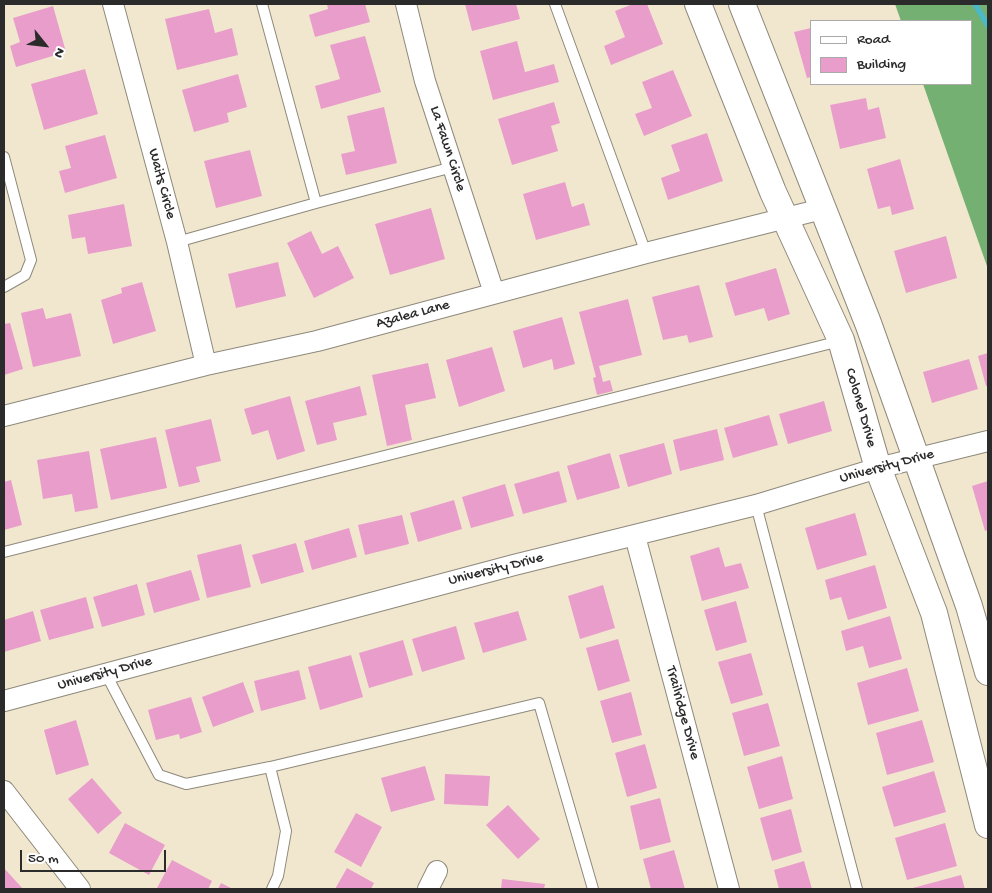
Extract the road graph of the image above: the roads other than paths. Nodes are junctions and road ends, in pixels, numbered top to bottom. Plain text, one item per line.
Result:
1 (113, 4) edge
2 (262, 4) edge
3 (406, 4) edge
4 (555, 4) edge
5 (698, 4) edge
6 (742, 4) edge
7 (4, 157) edge
8 (453, 167) junction
9 (316, 203) junction
10 (822, 209) junction
11 (785, 219) junction
12 (177, 242) junction
13 (646, 252) junction
14 (4, 287) edge
15 (494, 293) junction
16 (841, 340) junction
17 (206, 365) junction
18 (4, 416) edge
19 (988, 440) edge
20 (917, 459) junction
21 (878, 468) junction
22 (756, 505) junction
23 (635, 536) junction
24 (4, 552) edge
25 (988, 672) edge
26 (106, 674) junction
27 (4, 701) edge
28 (270, 767) junction
29 (4, 791) edge
30 (988, 825) edge
31 (80, 889) edge
32 (272, 889) edge
33 (593, 889) edge
34 (729, 889) edge
35 (858, 889) edge

1 - 12 street, Waits Circle
2 - 9 lane
3 - 8 street, La Fawn Circle
4 - 13 lane
5 - 11 street, Colonel Drive
6 - 10 street
7 - 14 lane
8 - 9 lane
8 - 15 street, La Fawn Circle
9 - 12 lane
10 - 11 street, Azalea Lane
10 - 20 street
11 - 13 street, Azalea Lane
11 - 16 street, Colonel Drive
12 - 17 street, Waits Circle
13 - 15 street, Azalea Lane
15 - 17 street, Azalea Lane
16 - 21 street, Colonel Drive
16 - 24 lane
17 - 18 street, Azalea Lane
19 - 20 street, University Drive
20 - 21 street, University Drive
20 - 25 street
21 - 22 street, University Drive
21 - 30 street, Colonel Drive
22 - 23 street, University Drive
22 - 35 lane
23 - 26 street, University Drive
23 - 34 street, Trailridge Drive
26 - 27 street, University Drive
26 - 28 lane
28 - 32 lane
28 - 33 lane
29 - 31 street

